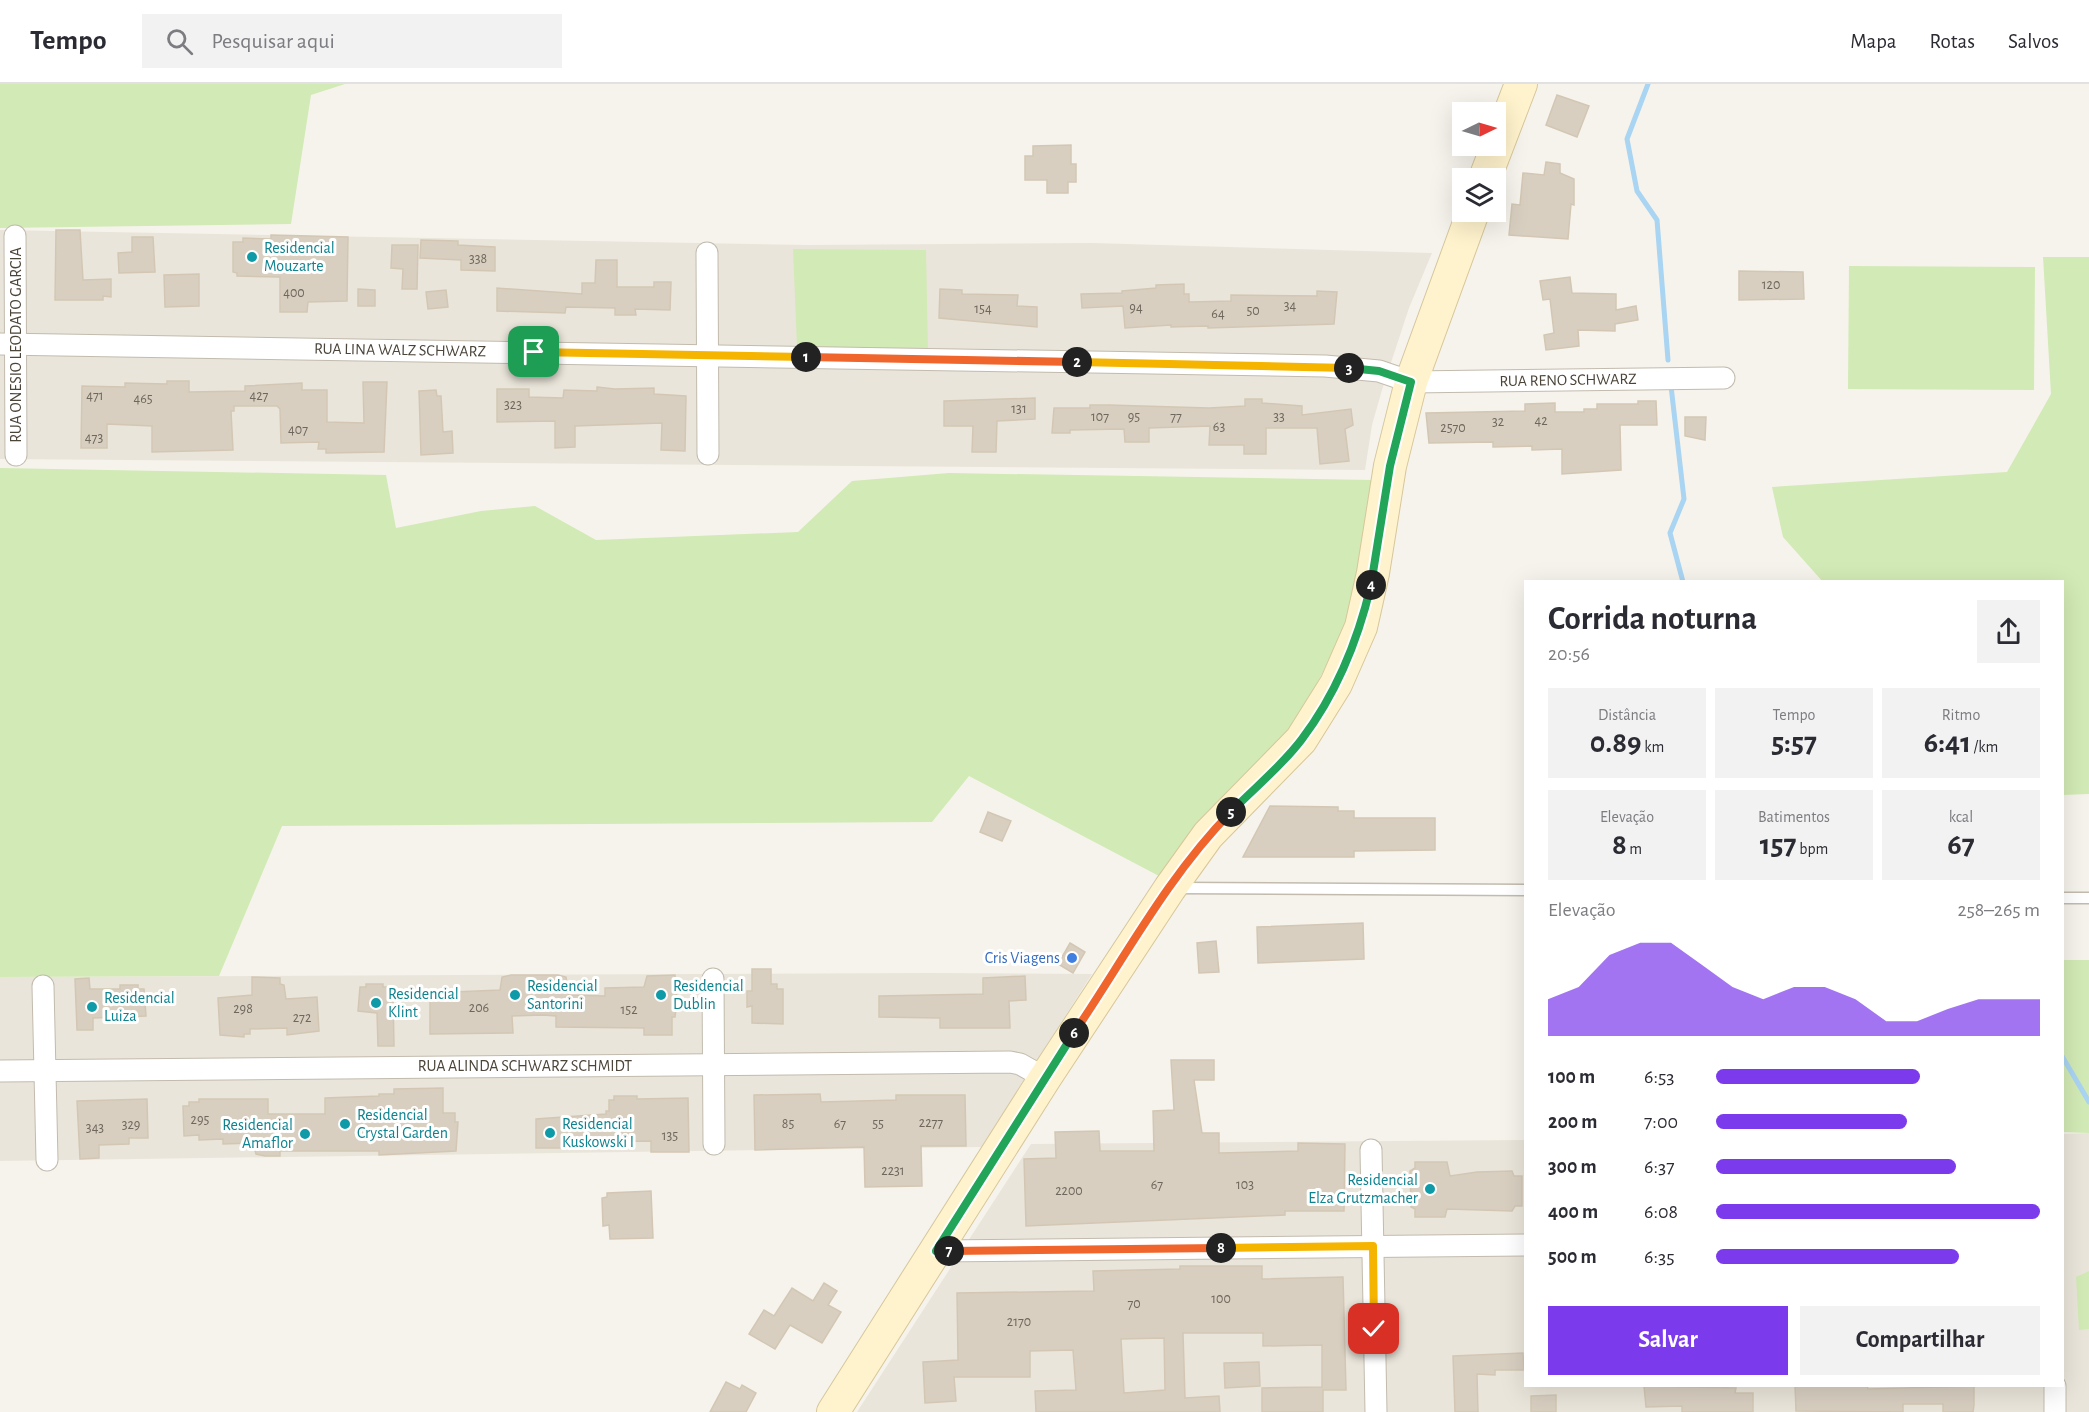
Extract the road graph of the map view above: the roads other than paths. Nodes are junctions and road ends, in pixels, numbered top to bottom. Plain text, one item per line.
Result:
1 (1521, 84) edge
2 (1489, 168) edge
3 (1469, 222) edge
4 (15, 236) dead end
5 (707, 253) dead end
6 (7, 344) edge
7 (708, 355) junction
8 (1724, 378) dead end
9 (1411, 382) junction
10 (708, 454) dead end
11 (16, 455) dead end
12 (1170, 888) junction
13 (1524, 890) edge
14 (2064, 898) edge
15 (2089, 898) edge
16 (713, 979) dead end
17 (43, 986) dead end
18 (713, 1065) junction
19 (45, 1070) junction
20 (0, 1071) edge
21 (1045, 1078) junction
22 (714, 1144) dead end
23 (1371, 1150) dead end
24 (46, 1160) dead end
25 (1524, 1245) edge
26 (1373, 1246) junction
27 (936, 1251) junction
28 (2055, 1387) edge
29 (833, 1412) edge
30 (1376, 1412) edge
31 (2055, 1412) edge

1 - 2 street
3 - 9 street
4 - 6 street, RUA ONESIO LEODATO GARCIA
5 - 7 street
6 - 7 street, RUA LINA WALZ SCHWARZ
6 - 11 street, RUA ONESIO LEODATO GARCIA
7 - 9 street, RUA LINA WALZ SCHWARZ
7 - 10 street
8 - 9 street, RUA RENO SCHWARZ
9 - 12 street
12 - 13 lane
12 - 21 street
14 - 15 lane
16 - 18 street
17 - 19 street
18 - 19 street, RUA ALINDA SCHWARZ SCHMIDT
18 - 21 street, RUA ALINDA SCHWARZ SCHMIDT
18 - 22 street
19 - 20 street, RUA ALINDA SCHWARZ SCHMIDT
19 - 24 street
21 - 27 street
23 - 26 street
25 - 26 street
26 - 27 street
26 - 30 street
27 - 29 street
28 - 31 street

